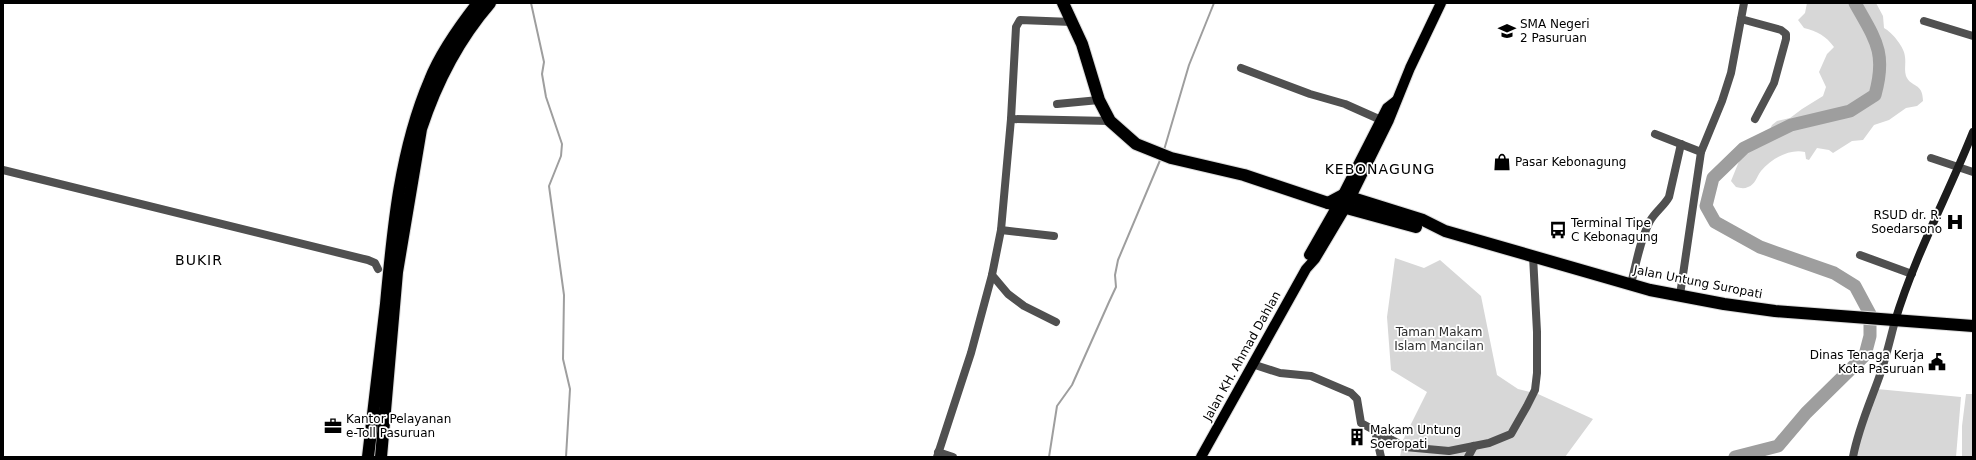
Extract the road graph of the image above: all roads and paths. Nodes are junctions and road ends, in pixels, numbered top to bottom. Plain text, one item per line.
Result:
1 (478, 3) edge
2 (490, 3) edge
3 (1441, 3) edge
4 (1744, 3) edge
5 (1065, 4) edge
6 (1741, 19) junction
7 (1924, 21) dead end
8 (1072, 22) junction
9 (1973, 36) edge
10 (1241, 68) dead end
11 (1099, 100) junction
12 (1396, 101) junction
13 (1057, 104) dead end
14 (1011, 119) junction
15 (1380, 120) junction
16 (1755, 120) dead end
17 (1110, 121) junction
18 (1973, 132) edge
19 (1655, 134) dead end
20 (1681, 144) junction
21 (1701, 152) junction
22 (1931, 158) dead end
23 (1960, 166) junction
24 (3, 170) edge
25 (1973, 172) edge
26 (1341, 202) junction
27 (1001, 230) junction
28 (1054, 236) dead end
29 (1860, 255) dead end
30 (1533, 256) junction
31 (378, 269) dead end
32 (1912, 274) junction
33 (992, 275) junction
34 (1631, 284) junction
35 (1680, 295) junction
36 (1891, 320) junction
37 (1056, 322) dead end
38 (1973, 326) edge
39 (1252, 364) junction
40 (1375, 431) junction
41 (1474, 446) junction
42 (938, 455) edge
43 (368, 457) edge
44 (381, 457) edge
45 (953, 457) edge
46 (1201, 457) edge
47 (1381, 457) edge
48 (1468, 457) edge
49 (1853, 457) edge

1 - 43 highway
2 - 44 highway
3 - 12 main road
4 - 6 street
5 - 8 highway
6 - 16 street
6 - 21 street
7 - 9 street
8 - 11 highway
8 - 14 street
10 - 15 street
11 - 13 street
11 - 17 highway
12 - 15 main road
12 - 26 main road
14 - 17 street
14 - 27 street
15 - 26 main road
17 - 26 highway, Jalan Untung Suropati
18 - 23 street
19 - 20 street
20 - 21 street
20 - 34 street
21 - 35 street
22 - 23 street
23 - 25 street
23 - 32 street
24 - 31 street
26 - 30 highway, Jalan Untung Suropati
26 - 39 main road, Jalan KH. Ahmad Dahlan
27 - 28 street
27 - 33 street
29 - 32 street
30 - 34 highway, Jalan Untung Suropati
30 - 41 street
32 - 36 street
33 - 37 street
33 - 42 street
34 - 35 highway, Jalan Untung Suropati
35 - 36 highway, Jalan Untung Suropati
36 - 38 highway
36 - 49 street
39 - 40 street
39 - 46 main road, Jalan KH. Ahmad Dahlan
40 - 41 street
40 - 47 street
41 - 48 street
42 - 45 street

